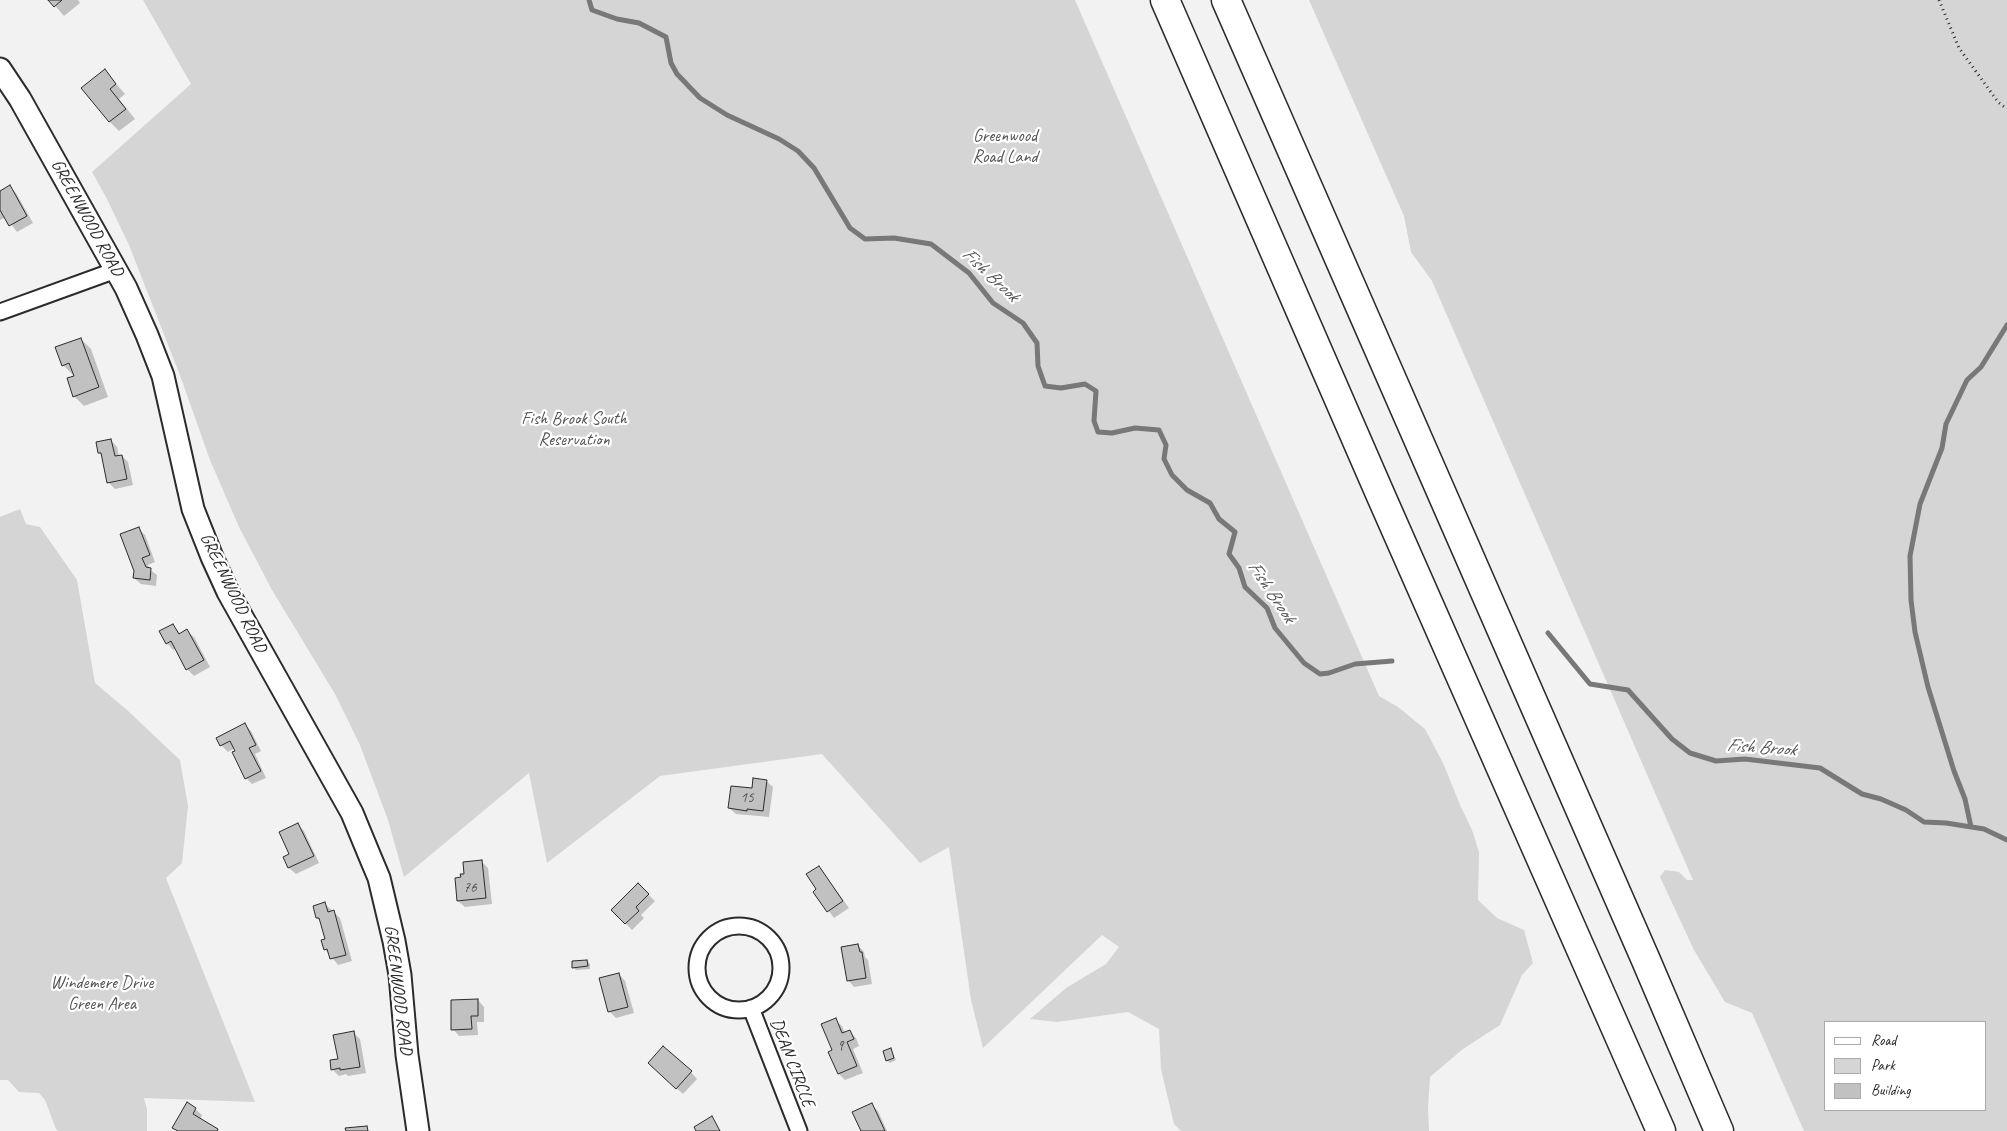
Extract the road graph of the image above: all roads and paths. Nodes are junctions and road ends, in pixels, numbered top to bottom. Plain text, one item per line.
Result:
1 (1165, 0) edge
2 (1226, 0) edge
3 (1939, 0) edge
4 (0, 69) edge
5 (2007, 109) edge
6 (116, 270) junction
7 (0, 312) edge
8 (751, 1008) junction
9 (418, 1131) edge
10 (799, 1131) edge
11 (1660, 1131) edge
12 (1719, 1131) edge

1 - 11 highway
2 - 12 highway
3 - 5 path
4 - 6 street, GREENWOOD ROAD
6 - 7 street
6 - 9 street, GREENWOOD ROAD
8 - 8 street, DEAN CIRCLE
8 - 10 street, DEAN CIRCLE

